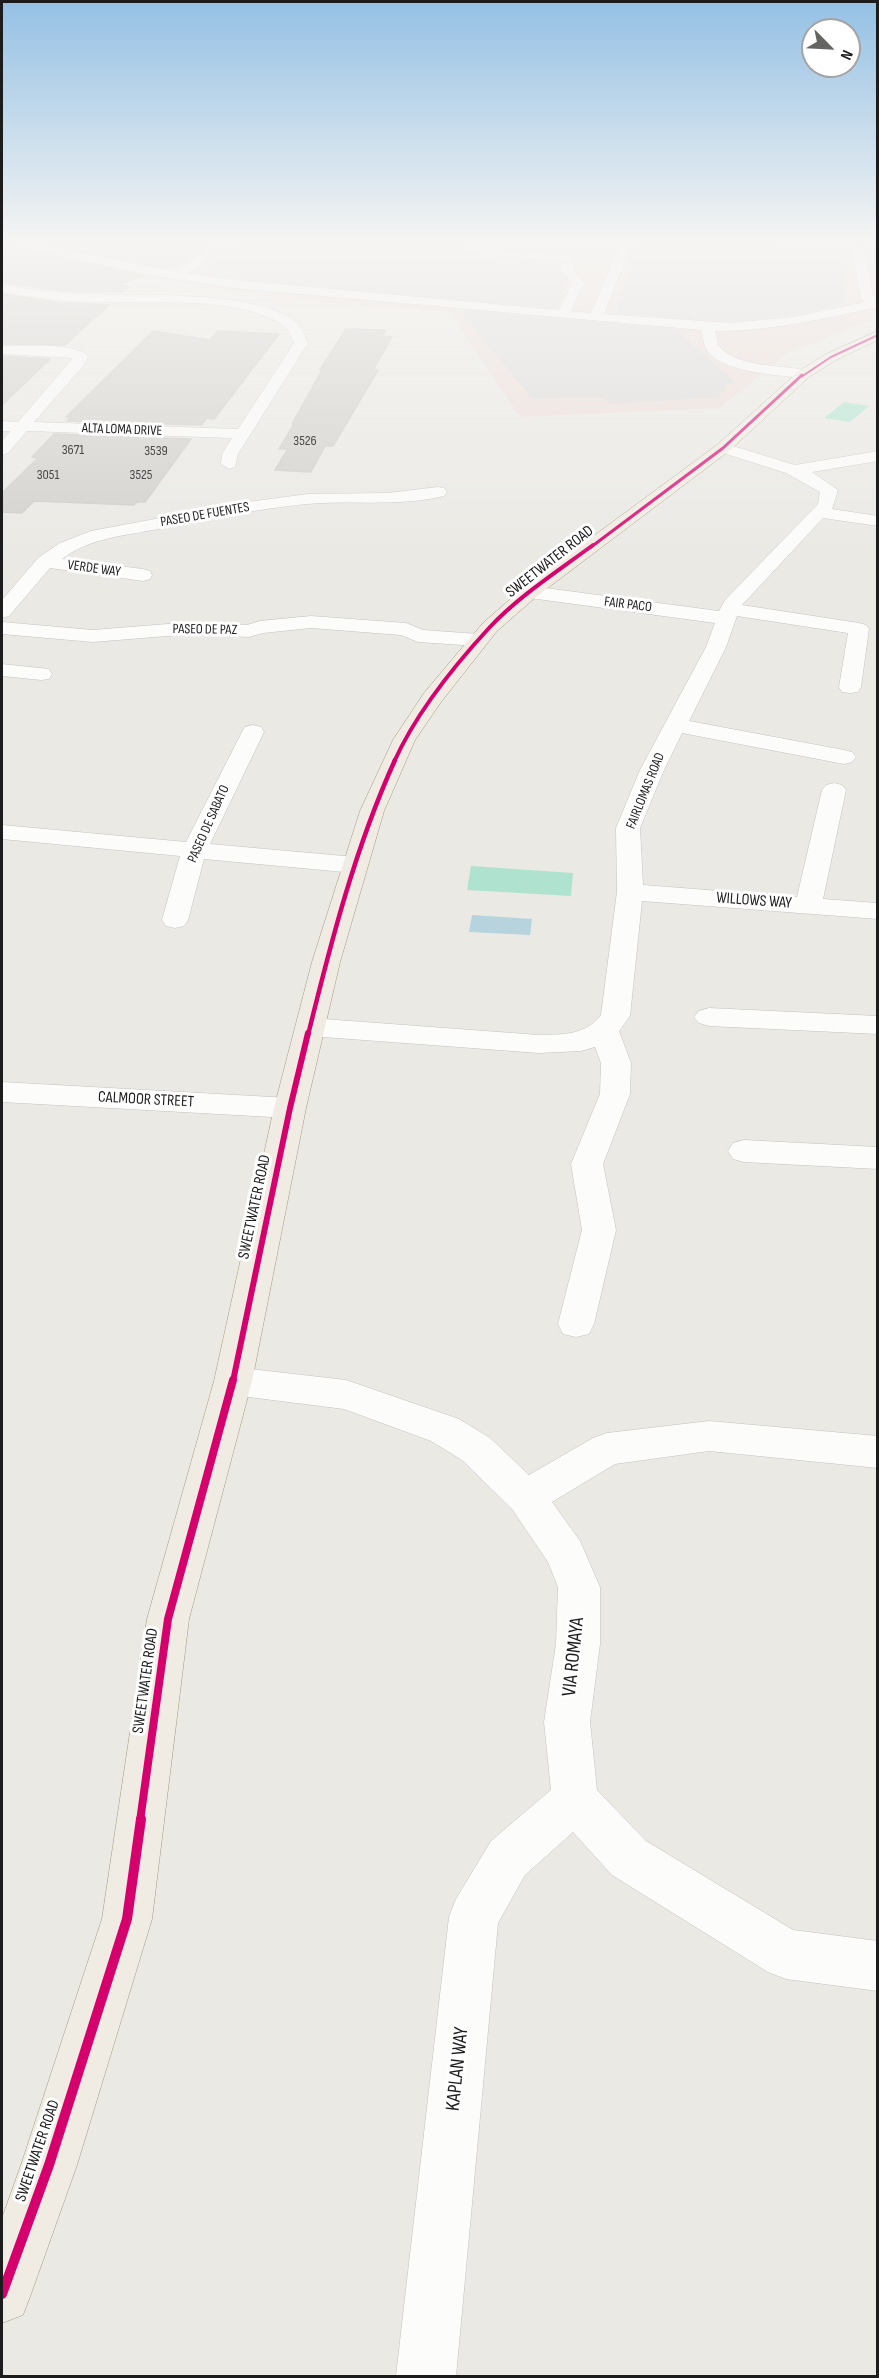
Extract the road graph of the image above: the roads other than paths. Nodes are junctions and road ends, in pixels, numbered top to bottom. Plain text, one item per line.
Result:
1 (75, 354) edge
2 (295, 354) edge
3 (721, 354) edge
4 (742, 354) edge
5 (841, 354) edge
6 (809, 370) junction
7 (2, 426) edge
8 (21, 427) junction
9 (242, 435) junction
10 (723, 448) junction
11 (2, 450) edge
12 (878, 456) edge
13 (229, 464) dead end
14 (793, 470) junction
15 (438, 492) dead end
16 (819, 512) junction
17 (195, 516) junction
18 (878, 521) edge
19 (212, 530) dead end
20 (45, 562) junction
21 (143, 575) dead end
22 (530, 592) junction
23 (2, 612) edge
24 (728, 613) junction
25 (2, 628) edge
26 (478, 640) junction
27 (2, 670) edge
28 (41, 674) dead end
29 (850, 687) dead end
30 (675, 725) junction
31 (253, 732) dead end
32 (844, 757) dead end
33 (834, 790) dead end
34 (2, 831) edge
35 (194, 850) junction
36 (355, 865) junction
37 (630, 892) junction
38 (808, 905) junction
39 (878, 911) edge
40 (175, 921) dead end
41 (709, 1017) dead end
42 (878, 1025) edge
43 (310, 1027) junction
44 (604, 1031) junction
45 (2, 1092) edge
46 (290, 1108) junction
47 (744, 1151) dead end
48 (878, 1158) edge
49 (576, 1324) dead end
50 (232, 1381) junction
51 (878, 1452) edge
52 (526, 1497) junction
53 (575, 1800) junction
54 (878, 1966) edge
55 (2, 2294) edge
56 (426, 2376) edge

1 - 8 street
2 - 9 street
3 - 6 street
4 - 6 street
5 - 6 main road, SWEETWATER ROAD
6 - 10 main road, SWEETWATER ROAD
7 - 8 street, ALTA LOMA DRIVE
8 - 9 street, ALTA LOMA DRIVE
8 - 11 street
9 - 13 street
10 - 14 street, FAIRLOMAS ROAD
10 - 22 main road, SWEETWATER ROAD
12 - 14 street
14 - 16 street, FAIRLOMAS ROAD
15 - 17 street, PASEO DE FUENTES
16 - 18 street
16 - 24 street, FAIRLOMAS ROAD
17 - 19 street
17 - 20 street, PASEO DE FUENTES
20 - 21 street, VERDE WAY
20 - 23 street, PASEO DE FUENTES
22 - 24 street, FAIR PACO
22 - 26 main road, SWEETWATER ROAD
24 - 29 street, FAIR PACO
24 - 30 street, FAIRLOMAS ROAD
25 - 26 street, PASEO DE PAZ
26 - 36 main road, SWEETWATER ROAD
27 - 28 street
30 - 32 street
30 - 37 street, FAIRLOMAS ROAD
31 - 35 street, PASEO DE SABATO
33 - 38 street
34 - 35 street
35 - 36 street
35 - 40 street, PASEO DE SABATO
36 - 43 main road, SWEETWATER ROAD
37 - 38 street, WILLOWS WAY
37 - 44 street, FAIRLOMAS ROAD
38 - 39 street, WILLOWS WAY
41 - 42 street
43 - 44 street
43 - 46 main road, SWEETWATER ROAD
44 - 49 street
45 - 46 street, CALMOOR STREET
46 - 50 main road, SWEETWATER ROAD
47 - 48 street
50 - 52 street, VIA ROMAYA
50 - 55 main road, SWEETWATER ROAD
51 - 52 street
52 - 53 street, VIA ROMAYA
53 - 54 street
53 - 56 street, KAPLAN WAY

